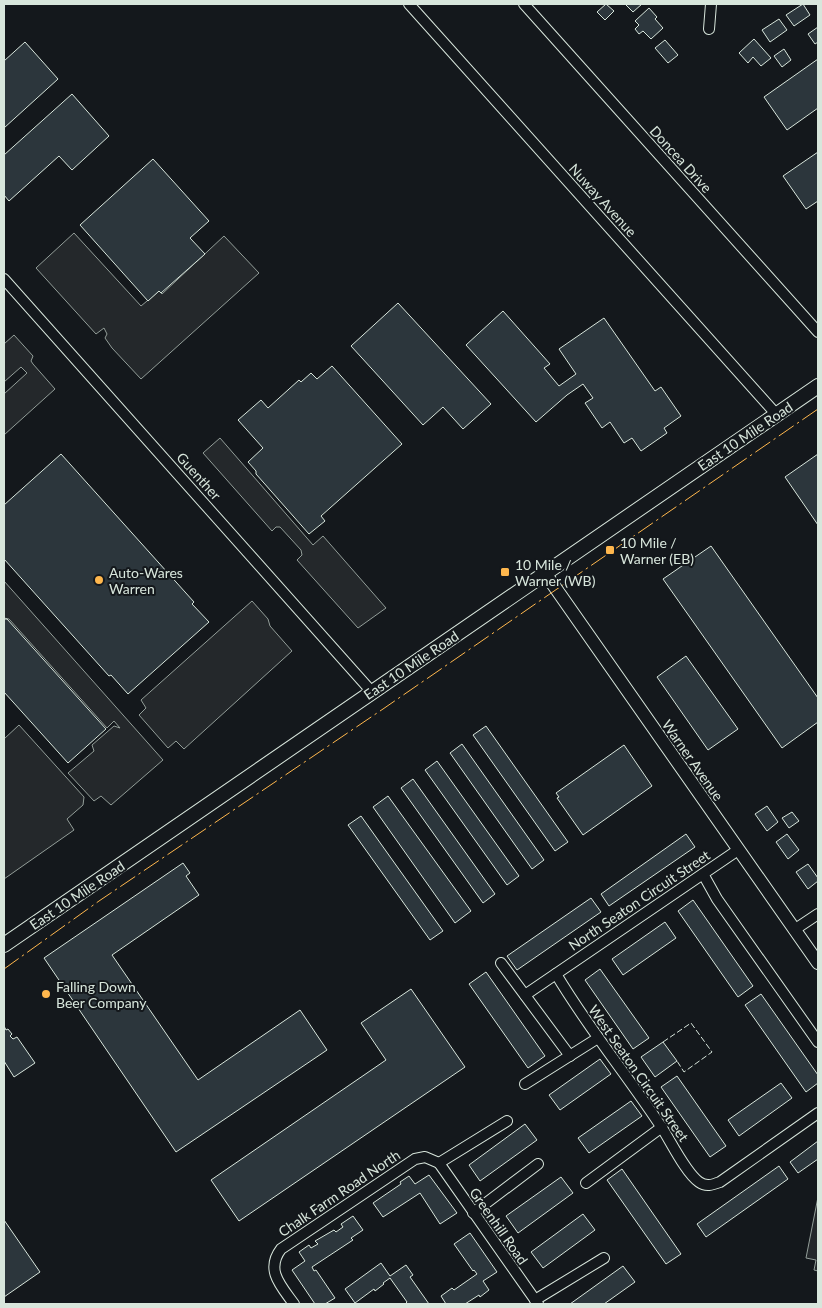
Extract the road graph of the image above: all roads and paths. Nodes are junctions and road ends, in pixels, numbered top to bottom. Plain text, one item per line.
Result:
1 (409, 4) edge
2 (524, 4) edge
3 (711, 4) edge
4 (709, 29) dead end
5 (4, 279) edge
6 (818, 332) edge
7 (818, 386) edge
8 (777, 414) junction
9 (545, 573) junction
10 (372, 692) junction
11 (738, 850) junction
12 (703, 874) junction
13 (818, 914) edge
14 (794, 930) junction
15 (4, 945) edge
16 (501, 963) dead end
17 (818, 964) edge
18 (556, 974) junction
19 (525, 995) junction
20 (598, 1038) junction
21 (818, 1042) edge
22 (570, 1056) junction
23 (525, 1084) dead end
24 (818, 1113) edge
25 (507, 1121) dead end
26 (662, 1127) junction
27 (439, 1163) junction
28 (538, 1164) dead end
29 (586, 1183) dead end
30 (473, 1213) junction
31 (604, 1258) dead end
32 (536, 1302) edge
33 (294, 1304) edge

1 - 8 street, Nuway Avenue
2 - 6 street, Doncea Drive
3 - 4 street
5 - 10 street, Guenther
7 - 8 main road, East 10 Mile Road
8 - 9 main road, East 10 Mile Road
9 - 10 main road, East 10 Mile Road
9 - 11 street, Warner Avenue
10 - 15 main road, East 10 Mile Road
11 - 12 street, North Seaton Circuit Street
11 - 14 street, Warner Avenue
12 - 18 street, North Seaton Circuit Street
12 - 21 street
13 - 14 street
14 - 17 street, Warner Avenue
16 - 19 street
18 - 19 street, North Seaton Circuit Street
18 - 20 street, West Seaton Circuit Street
19 - 22 street
20 - 22 street
20 - 26 street, West Seaton Circuit Street
22 - 23 street
24 - 26 street, West Seaton Circuit Street
25 - 27 street
26 - 29 street
27 - 30 street, Greenhill Road
27 - 33 street, Chalk Farm Road North
28 - 30 street
30 - 32 street, Greenhill Road
31 - 32 street

